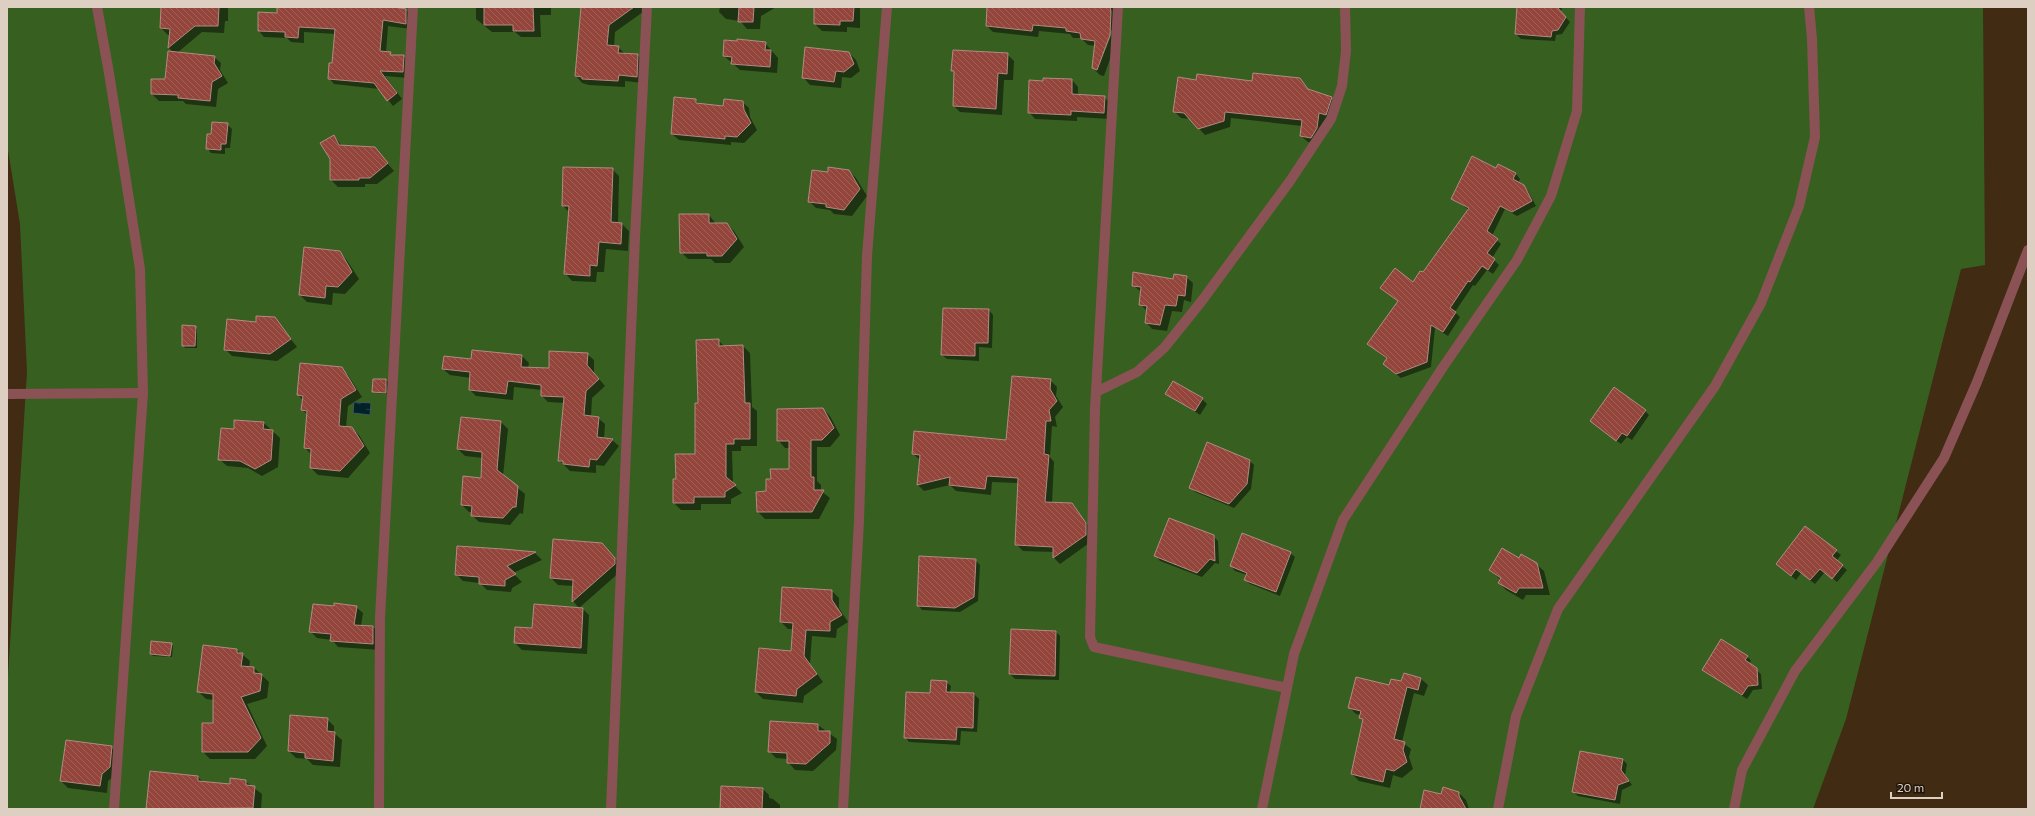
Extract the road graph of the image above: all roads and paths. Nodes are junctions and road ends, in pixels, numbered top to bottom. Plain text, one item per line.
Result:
1 (96, 7) edge
2 (413, 7) edge
3 (647, 7) edge
4 (887, 7) edge
5 (1118, 7) edge
6 (1345, 7) edge
7 (1580, 7) edge
8 (1809, 7) edge
9 (2028, 250) edge
10 (1096, 392) junction
11 (143, 393) junction
12 (7, 394) edge
13 (1287, 688) junction
14 (114, 809) edge
15 (378, 809) edge
16 (612, 809) edge
17 (843, 809) edge
18 (1262, 809) edge
19 (1498, 809) edge
20 (1734, 809) edge

1 - 11 street
2 - 15 street
3 - 16 street
4 - 17 street
5 - 10 street
6 - 10 street
7 - 13 street
8 - 19 street
9 - 20 street
10 - 13 street
11 - 12 street
11 - 14 street
13 - 18 street

